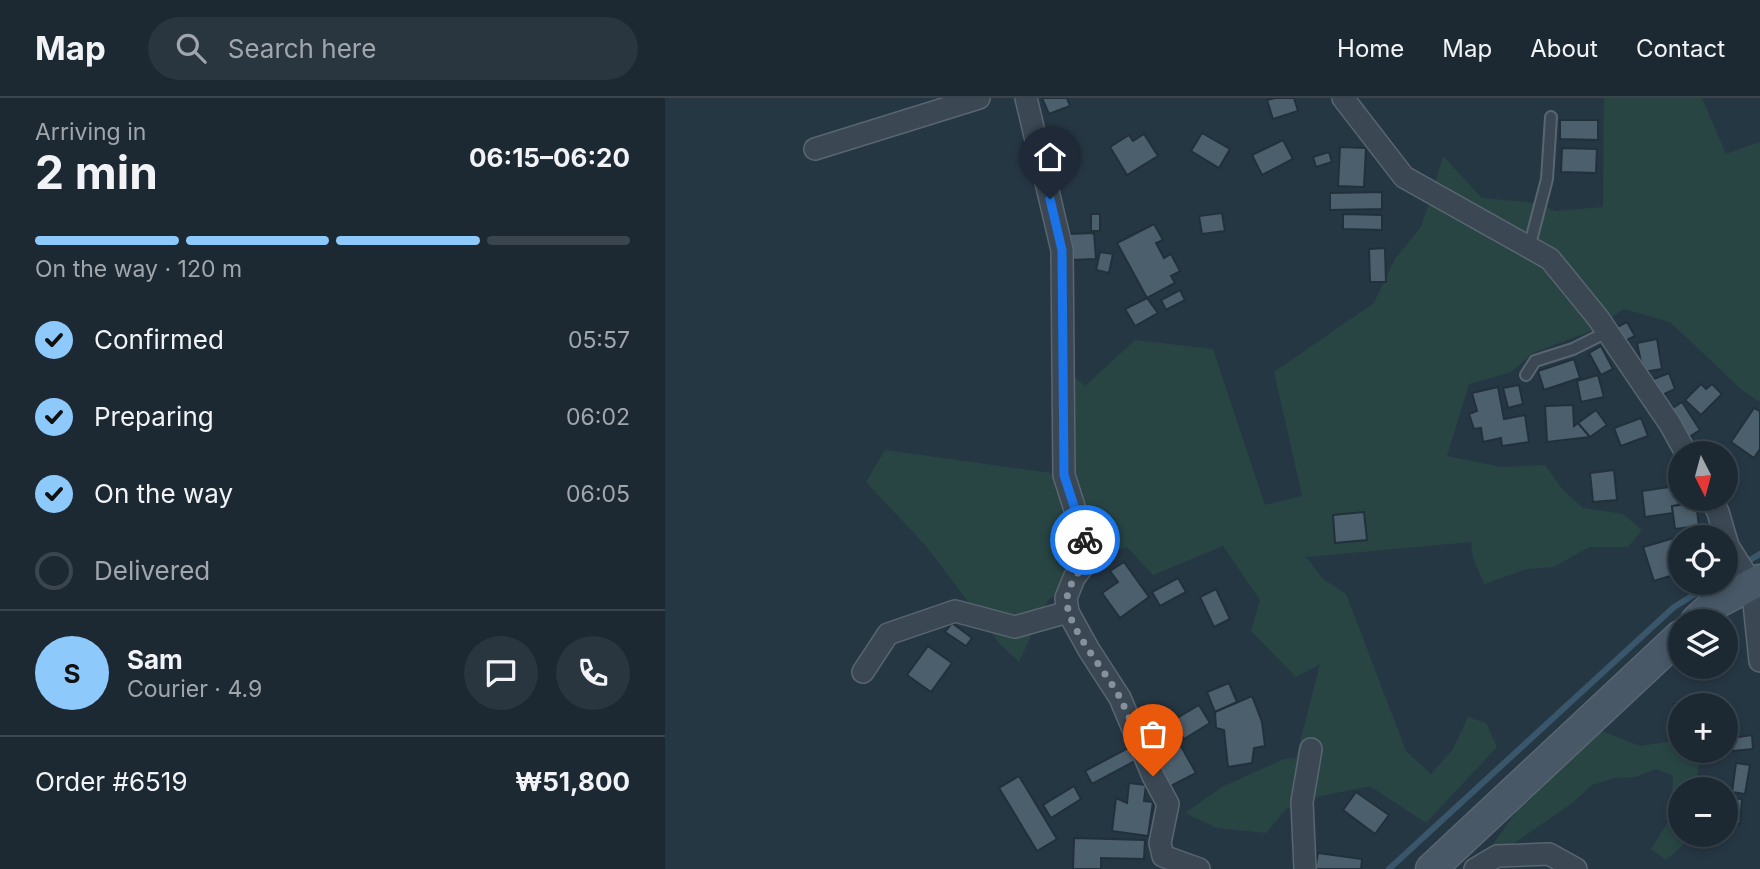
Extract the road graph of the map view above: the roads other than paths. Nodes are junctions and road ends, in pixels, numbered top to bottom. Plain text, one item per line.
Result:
1 (979, 98) edge
2 (1025, 98) edge
3 (1343, 98) edge
4 (1551, 117) dead end
5 (815, 149) dead end
6 (1529, 247) junction
7 (1607, 332) junction
8 (1526, 375) dead end
9 (1679, 441) edge
10 (1716, 511) edge
11 (1754, 581) edge
12 (1709, 609) edge
13 (1068, 612) junction
14 (1668, 647) edge
15 (1760, 661) edge
16 (863, 672) dead end
17 (1311, 749) dead end
18 (1199, 869) edge
19 (1305, 869) edge
20 (1431, 869) edge
21 (1475, 869) edge
22 (1576, 869) edge

1 - 5 street
2 - 13 street
3 - 6 street
4 - 6 lane
6 - 7 street
7 - 8 lane
7 - 9 street
10 - 11 street
11 - 12 street
11 - 15 street
13 - 16 street
13 - 18 street
14 - 20 street
17 - 19 street
21 - 22 street

